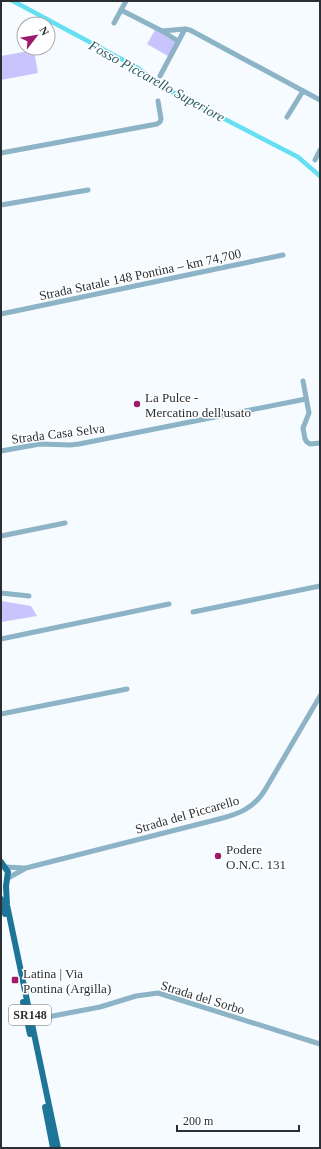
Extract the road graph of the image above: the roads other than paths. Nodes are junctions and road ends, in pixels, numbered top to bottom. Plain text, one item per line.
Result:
1 (126, 1) edge
2 (121, 10) junction
3 (114, 23) dead end
4 (184, 29) junction
5 (162, 31) junction
6 (178, 41) junction
7 (160, 76) dead end
8 (303, 91) junction
9 (320, 100) edge
10 (158, 101) dead end
11 (288, 117) dead end
12 (320, 150) edge
13 (1, 153) edge
14 (314, 160) dead end
15 (88, 190) dead end
16 (1, 205) edge
17 (283, 255) dead end
18 (1, 314) edge
19 (303, 381) dead end
20 (306, 399) junction
21 (320, 443) edge
22 (1, 451) edge
23 (65, 523) dead end
24 (1, 536) edge
25 (320, 586) edge
26 (1, 593) edge
27 (28, 596) dead end
28 (168, 604) dead end
29 (194, 612) dead end
30 (1, 639) edge
31 (127, 689) dead end
32 (320, 696) edge
33 (1, 714) edge
34 (2, 864) edge
35 (26, 868) junction
36 (5, 881) edge
37 (1, 898) edge
38 (32, 1020) junction
39 (320, 1044) edge
40 (53, 1148) edge
41 (58, 1148) edge

1 - 2 street
2 - 3 street
2 - 5 street
4 - 5 street
4 - 6 street
4 - 8 street
5 - 6 street
6 - 7 street
8 - 9 street
8 - 11 street
10 - 13 street
12 - 14 street
15 - 16 street
17 - 18 street, Strada Statale 148 Pontina – km 74,700
19 - 20 street
20 - 21 street
20 - 22 street, Strada Casa Selva
23 - 24 street
25 - 29 street
26 - 27 street
28 - 30 street
31 - 33 street
32 - 35 street, Strada del Piccarello
34 - 35 street, Strada del Piccarello
34 - 36 main road, SR148
35 - 36 street, Strada del Piccarello
36 - 38 main road, SR148
37 - 40 main road, SR148
38 - 39 street, Strada del Sorbo
38 - 41 main road, SR148

